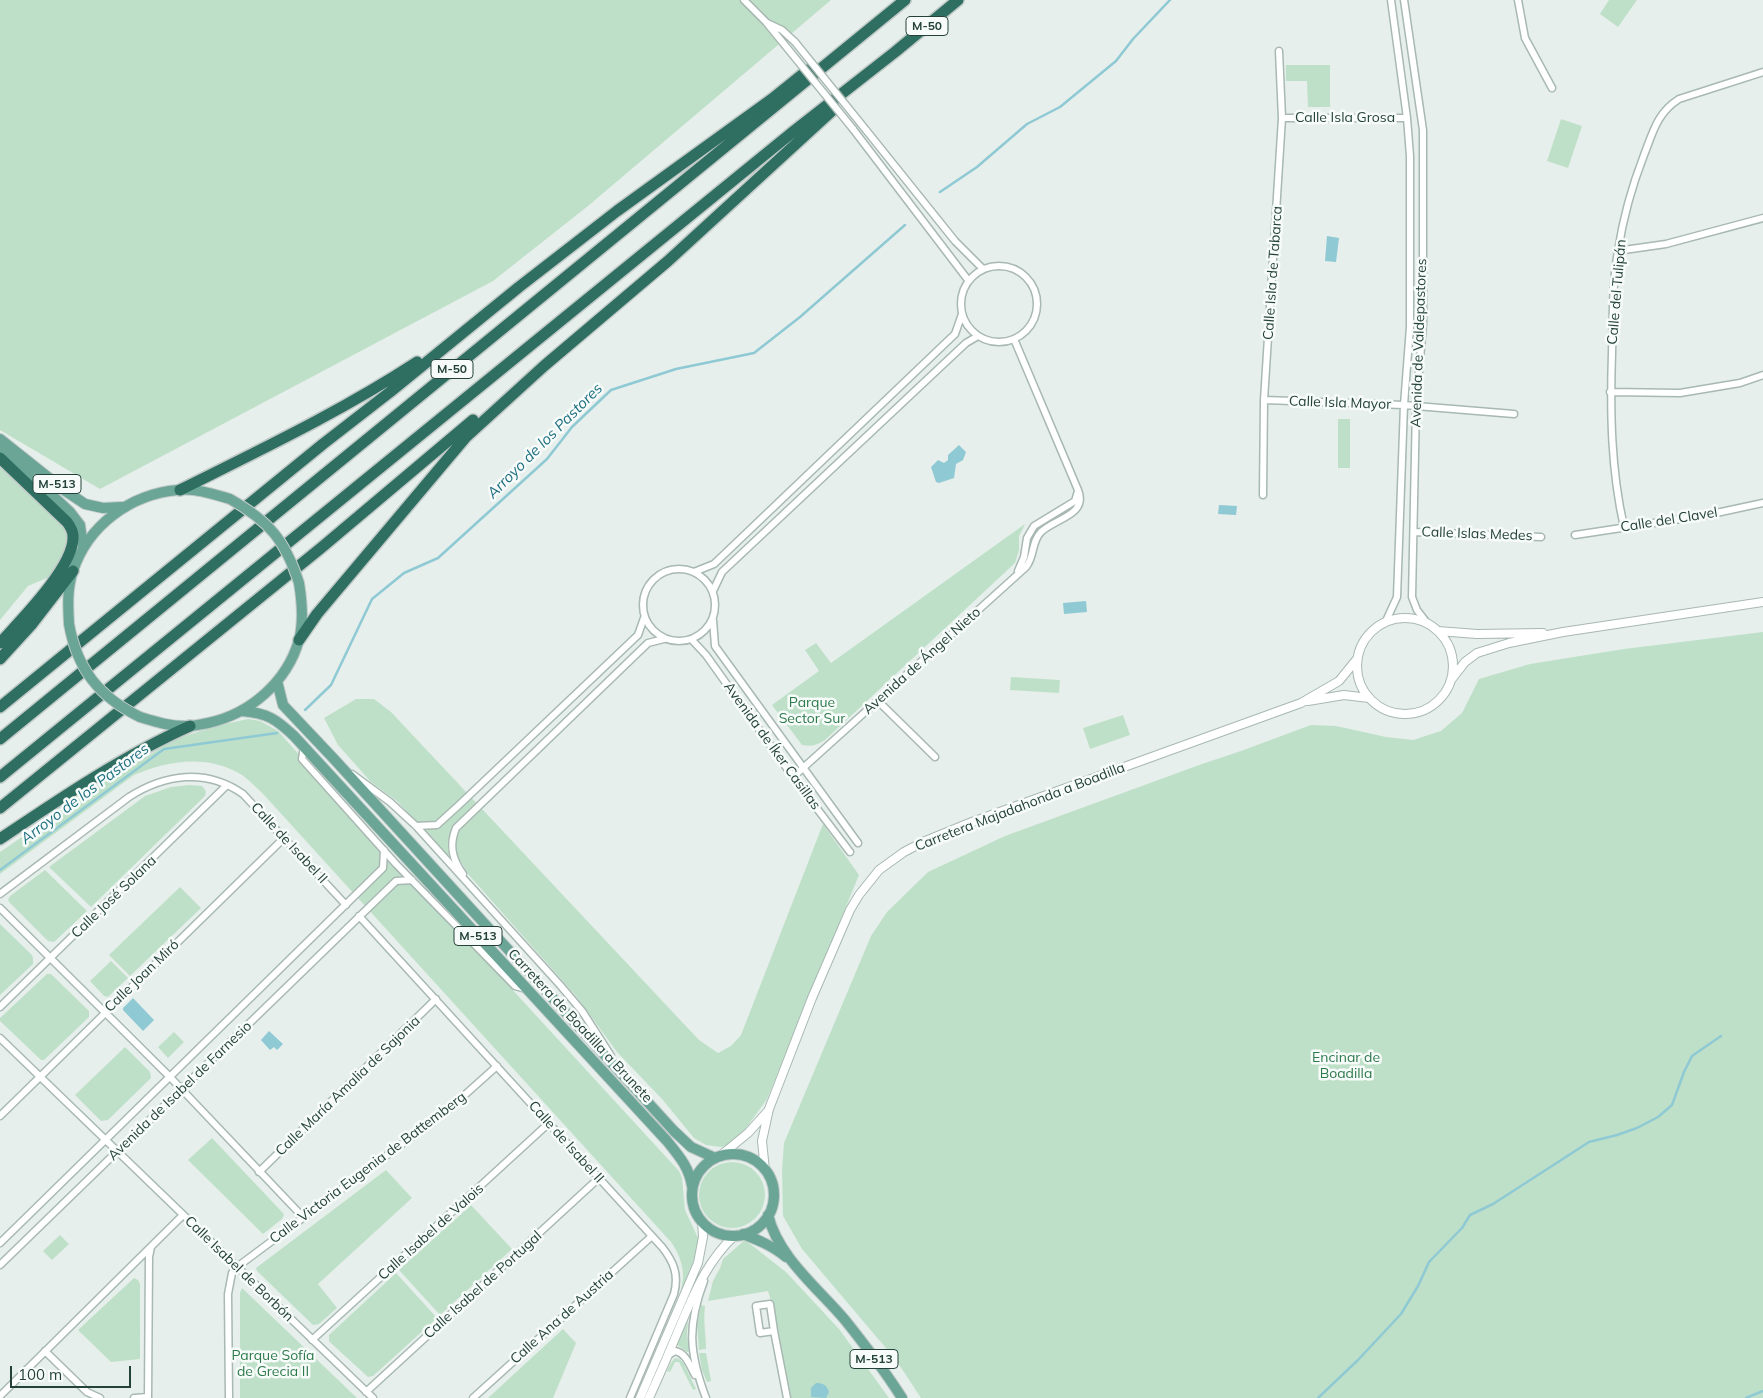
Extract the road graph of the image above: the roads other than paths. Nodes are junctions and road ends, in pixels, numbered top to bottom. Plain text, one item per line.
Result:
1 (744, 0) edge
2 (896, 0) edge
3 (905, 0) edge
4 (958, 0) edge
5 (1391, 0) edge
6 (1404, 0) edge
7 (1518, 0) edge
8 (766, 22) junction
9 (896, 52) junction
10 (1279, 52) dead end
11 (1763, 72) edge
12 (1552, 88) dead end
13 (1282, 118) junction
14 (1407, 118) junction
15 (1763, 218) edge
16 (1618, 251) junction
17 (983, 269) junction
18 (968, 280) junction
19 (487, 312) junction
20 (962, 314) junction
21 (978, 336) junction
22 (1014, 339) junction
23 (544, 366) junction
24 (1763, 375) edge
25 (1610, 392) junction
26 (1264, 400) junction
27 (1404, 405) junction
28 (1416, 406) junction
29 (1514, 414) dead end
30 (0, 439) edge
31 (0, 451) edge
32 (0, 458) edge
33 (180, 490) junction
34 (1263, 495) dead end
35 (1763, 504) edge
36 (123, 507) junction
37 (1624, 527) junction
38 (1414, 532) junction
39 (1575, 535) dead end
40 (1541, 537) dead end
41 (84, 548) junction
42 (72, 571) junction
43 (694, 572) junction
44 (712, 591) junction
45 (1763, 602) edge
46 (644, 618) junction
47 (713, 620) junction
48 (1386, 621) junction
49 (1427, 623) junction
50 (1438, 631) junction
51 (1562, 632) junction
52 (299, 640) junction
53 (664, 640) junction
54 (692, 640) junction
55 (0, 643) edge
56 (0, 659) edge
57 (1357, 659) junction
58 (1451, 680) junction
59 (277, 681) junction
60 (1370, 698) junction
61 (878, 702) junction
62 (1301, 702) junction
63 (0, 707) edge
64 (242, 711) junction
65 (190, 726) junction
66 (0, 739) edge
67 (304, 746) junction
68 (935, 757) dead end
69 (334, 759) junction
70 (804, 768) junction
71 (794, 777) junction
72 (0, 778) edge
73 (227, 785) junction
74 (0, 808) edge
75 (416, 826) junction
76 (285, 837) junction
77 (0, 839) edge
78 (858, 843) dead end
79 (384, 850) junction
80 (850, 852) dead end
81 (412, 880) junction
82 (474, 892) junction
83 (0, 894) edge
84 (346, 905) junction
85 (0, 908) edge
86 (359, 916) junction
87 (51, 958) junction
88 (528, 990) junction
89 (436, 999) junction
90 (0, 1007) edge
91 (105, 1012) junction
92 (0, 1038) edge
93 (497, 1066) junction
94 (40, 1077) junction
95 (170, 1077) junction
96 (181, 1090) junction
97 (649, 1104) junction
98 (769, 1109) junction
99 (0, 1116) edge
100 (549, 1123) junction
101 (106, 1140) junction
102 (118, 1152) junction
103 (717, 1157) junction
104 (765, 1170) junction
105 (259, 1172) junction
106 (599, 1178) junction
107 (692, 1186) junction
108 (183, 1215) junction
109 (768, 1215) junction
110 (303, 1217) junction
111 (702, 1221) junction
112 (739, 1235) junction
113 (652, 1236) junction
114 (0, 1243) edge
115 (151, 1247) junction
116 (718, 1254) junction
117 (0, 1265) edge
118 (797, 1266) junction
119 (237, 1267) junction
120 (774, 1331) junction
121 (312, 1340) junction
122 (45, 1351) junction
123 (668, 1356) junction
124 (703, 1390) junction
125 (366, 1392) junction
126 (0, 1396) edge
127 (100, 1398) edge
128 (134, 1398) edge
129 (148, 1398) edge
130 (229, 1398) edge
131 (373, 1398) edge
132 (472, 1398) edge
133 (630, 1398) edge
134 (640, 1398) edge
135 (649, 1398) edge
136 (706, 1398) edge
137 (786, 1398) edge
138 (902, 1398) edge

1 - 8 street
2 - 19 highway
3 - 66 highway, M-50
4 - 9 highway, M-50
5 - 14 street, Avenida de Valdepastores
6 - 28 street, Avenida de Valdepastores
7 - 12 street
8 - 17 street, bridge
8 - 18 street, bridge
9 - 23 highway
9 - 72 highway, M-50
10 - 13 street, Calle Isla de Tabarca
11 - 16 street, Calle del Tulipán
13 - 14 street, Calle Isla Grosa
13 - 26 street, Calle Isla de Tabarca
14 - 27 street, Avenida de Valdepastores
15 - 16 street
16 - 25 street, Calle del Tulipán
17 - 18 street
17 - 22 street
18 - 20 street
19 - 33 highway
19 - 63 highway
20 - 21 street
20 - 43 street
21 - 22 street
21 - 44 street
22 - 61 street, Avenida de Ángel Nieto
23 - 52 highway
23 - 74 highway
24 - 25 street
25 - 37 street, Calle del Tulipán
26 - 27 street, Calle Isla Mayor
26 - 34 street, Calle Isla de Tabarca
27 - 28 street, Calle Isla Mayor
27 - 48 street, Avenida de Valdepastores
28 - 29 street, Calle Isla Mayor
28 - 38 street, Avenida de Valdepastores
30 - 36 main road, M-513
31 - 41 main road, M-513
32 - 55 highway
33 - 36 main road, M-513
33 - 52 main road, M-513, bridge
35 - 37 street, Calle del Clavel
36 - 41 main road, M-513
37 - 39 street, Calle del Clavel
38 - 40 street, Calle Islas Medes
38 - 49 street, Avenida de Valdepastores
41 - 42 main road, M-513
42 - 56 highway
42 - 65 main road, M-513, bridge
43 - 44 street
43 - 46 street
44 - 47 street
45 - 51 street
46 - 53 street
46 - 75 street
47 - 54 street
47 - 70 street, Avenida de Íker Casillas
48 - 49 street
48 - 57 street
49 - 50 street
50 - 51 street
50 - 58 street
51 - 58 street
52 - 59 main road, M-513
53 - 54 street
53 - 82 street
54 - 71 street, Avenida de Íker Casillas
57 - 60 street
57 - 62 street, Carretera Majadahonda a Boadilla
58 - 60 street
59 - 64 main road, M-513
59 - 69 main road, Carretera de Boadilla a Brunete / M-513
60 - 62 street, Carretera Majadahonda a Boadilla
61 - 68 street
61 - 70 street, Avenida de Ángel Nieto
62 - 98 street, Carretera Majadahonda a Boadilla
64 - 65 main road, M-513
64 - 67 main road, Carretera de Boadilla a Brunete / M-513
65 - 77 highway
67 - 79 street
67 - 88 main road, Carretera de Boadilla a Brunete / M-513
69 - 75 street
69 - 97 main road, Carretera de Boadilla a Brunete / M-513
70 - 71 street, Avenida de Ángel Nieto
70 - 78 street, Avenida de Íker Casillas
71 - 80 street, Avenida de Íker Casillas
73 - 76 street, Calle de Isabel II
73 - 83 street, Calle de Isabel II
73 - 87 street, Calle José Solana
75 - 82 street
76 - 84 street, Calle de Isabel II
76 - 91 street, Calle Joan Miró
79 - 81 street
79 - 84 street, Avenida de Isabel de Farnesio
81 - 86 street, Avenida de Isabel de Farnesio
81 - 88 street
82 - 97 street
84 - 95 street, Avenida de Isabel de Farnesio
85 - 87 street
86 - 89 street, Calle de Isabel II
86 - 96 street, Avenida de Isabel de Farnesio
87 - 90 street, Calle José Solana
87 - 91 street
88 - 107 main road, Carretera de Boadilla a Brunete / M-513
89 - 93 street, Calle de Isabel II
89 - 105 street, Calle María Amalia de Sajonia
91 - 94 street, Calle Joan Miró
91 - 95 street
92 - 94 street, Calle Isabel de Borbón
93 - 100 street, Calle de Isabel II
93 - 110 street, Calle Victoria Eugenia de Battemberg
94 - 99 street, Calle Joan Miró
94 - 101 street, Calle Isabel de Borbón
95 - 96 street
95 - 101 street, Avenida de Isabel de Farnesio
96 - 102 street, Avenida de Isabel de Farnesio
96 - 105 street
97 - 103 main road, Carretera de Boadilla a Brunete / M-513
98 - 103 street, Carretera Majadahonda a Boadilla
98 - 104 street, Carretera Majadahonda a Boadilla
100 - 106 street, Calle de Isabel II
100 - 121 street, Calle Isabel de Valois
101 - 102 street, Calle Isabel de Borbón
101 - 114 street, Avenida de Isabel de Farnesio
102 - 108 street, Calle Isabel de Borbón
102 - 117 street, Avenida de Isabel de Farnesio
103 - 104 main road, M-513
103 - 107 main road
104 - 109 main road
105 - 110 street
106 - 113 street, Calle de Isabel II
106 - 125 street, Calle Isabel de Portugal
107 - 111 main road, M-513
108 - 115 street
108 - 119 street, Calle Isabel de Borbón
109 - 112 main road
109 - 118 main road, M-513
110 - 119 street, Calle Victoria Eugenia de Battemberg
111 - 112 main road, M-513
111 - 134 street
112 - 116 street
112 - 118 main road, M-513
113 - 132 street, Calle Ana de Austria
113 - 133 street, Calle de Isabel II
115 - 122 street
115 - 129 street
116 - 123 street
116 - 124 street
118 - 138 main road, M-513
119 - 121 street, Calle Isabel de Borbón
119 - 130 street
120 - 120 street
120 - 137 street
121 - 125 street, Calle Isabel de Borbón
122 - 126 street
122 - 127 street
123 - 124 street
123 - 135 street
124 - 136 street
125 - 131 street, Calle Isabel de Borbón
128 - 129 street

